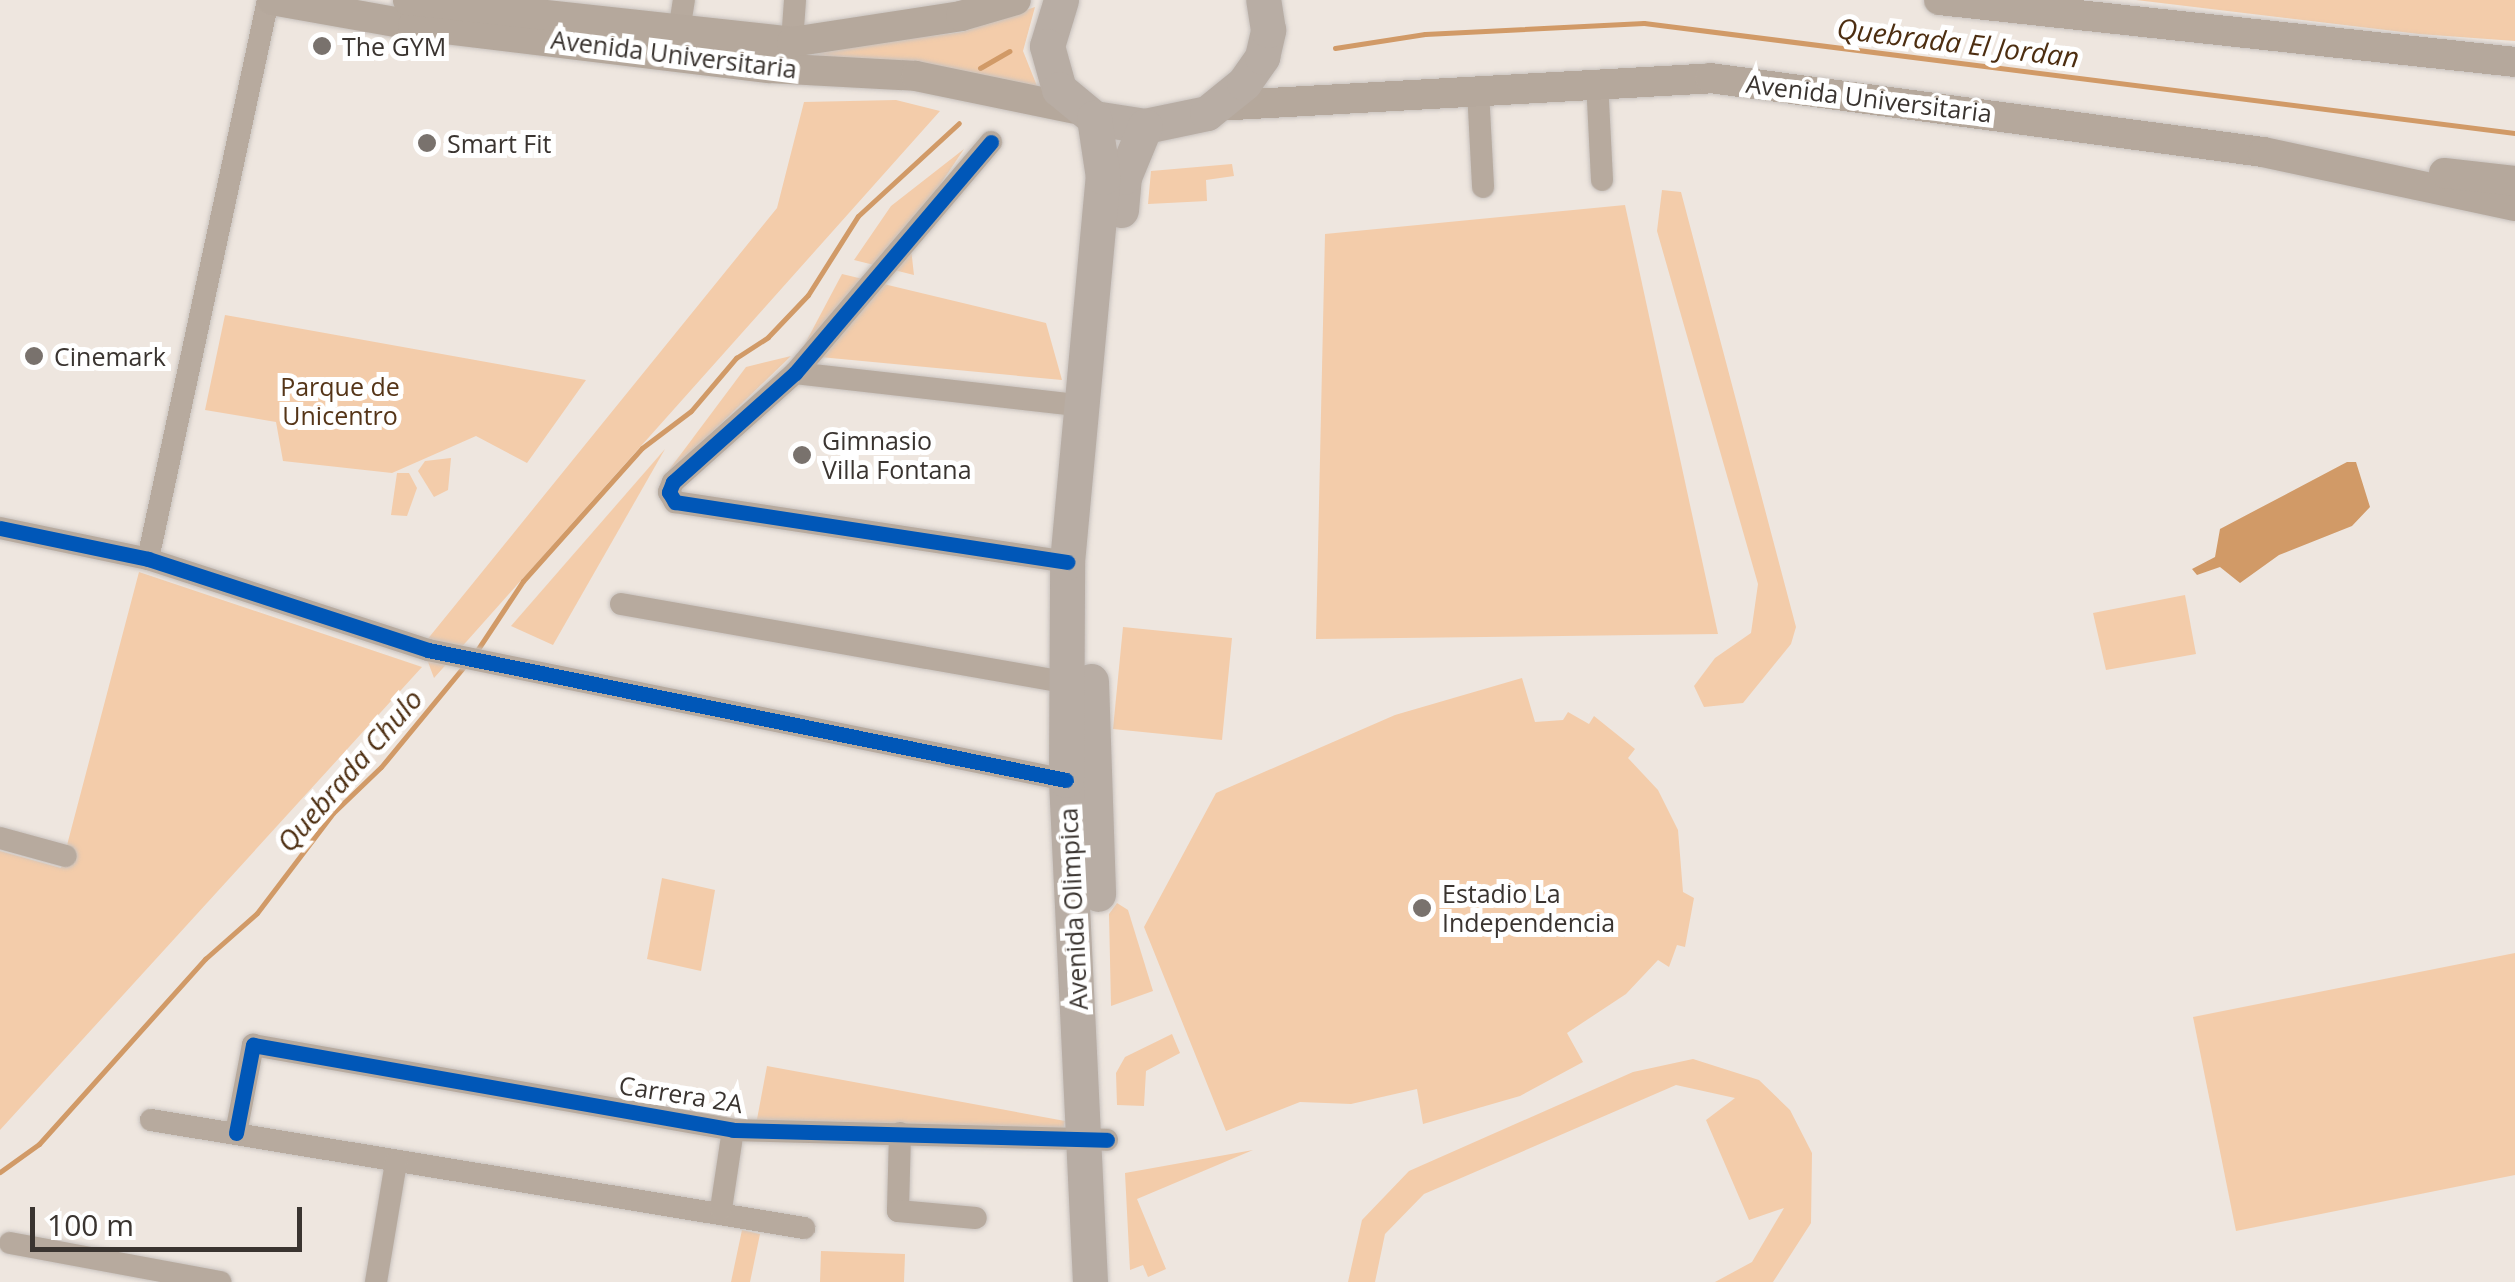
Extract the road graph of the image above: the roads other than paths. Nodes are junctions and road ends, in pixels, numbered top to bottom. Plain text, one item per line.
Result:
1 (270, 0) edge
2 (408, 0) edge
3 (684, 0) edge
4 (795, 0) edge
5 (1016, 0) edge
6 (1061, 0) edge
7 (1262, 0) edge
8 (1939, 0) edge
9 (679, 31) junction
10 (792, 42) junction
11 (2506, 63) edge
12 (1597, 81) junction
13 (1478, 90) junction
14 (1216, 106) junction
15 (1085, 114) junction
16 (1145, 126) junction
17 (991, 142) dead end
18 (2263, 152) junction
19 (1602, 180) dead end
20 (2515, 181) edge
21 (1483, 187) dead end
22 (2515, 206) edge
23 (795, 374) junction
24 (1084, 406) junction
25 (0, 528) edge
26 (148, 559) junction
27 (1067, 562) junction
28 (621, 604) dead end
29 (1070, 683) junction
30 (1066, 780) junction
31 (0, 838) edge
32 (66, 856) dead end
33 (151, 1120) dead end
34 (734, 1130) junction
35 (900, 1133) junction
36 (236, 1134) junction
37 (1095, 1140) junction
38 (396, 1163) junction
39 (720, 1210) junction
40 (976, 1218) dead end
41 (804, 1228) dead end
42 (10, 1243) dead end
43 (138, 1274) edge
44 (220, 1282) edge
45 (376, 1282) edge
46 (1090, 1282) edge
47 (1112, 1282) edge

1 - 15 main road, Avenida Universitaria
1 - 26 street
2 - 9 main road, Avenida Universitaria
3 - 9 street
4 - 10 street
5 - 10 main road, Avenida Universitaria
6 - 15 main road
7 - 14 main road
8 - 11 main road
9 - 10 main road, Avenida Universitaria
12 - 13 main road, Avenida Universitaria
12 - 18 main road, Avenida Universitaria
12 - 19 street
13 - 14 main road, Avenida Universitaria
13 - 21 street
14 - 16 main road
15 - 16 main road
15 - 24 main road, Avenida Olimpica
16 - 37 main road, Avenida Olimpica
17 - 23 street
18 - 20 main road
18 - 22 main road, Avenida Universitaria
23 - 24 street
23 - 27 street
24 - 27 main road, Avenida Olimpica
25 - 26 street
26 - 30 street
27 - 29 main road, Avenida Olimpica
28 - 29 street
29 - 30 main road, Avenida Olimpica
30 - 37 main road, Avenida Olimpica
31 - 32 street
33 - 36 street
34 - 35 street, Carrera 2A
34 - 36 street, Carrera 2A
34 - 39 street
35 - 37 street, Carrera 2A
35 - 40 street
36 - 38 street
37 - 46 main road, Avenida Olimpica
37 - 47 main road, Avenida Olimpica
38 - 39 street
38 - 45 street
39 - 41 street
42 - 43 street
43 - 44 street

